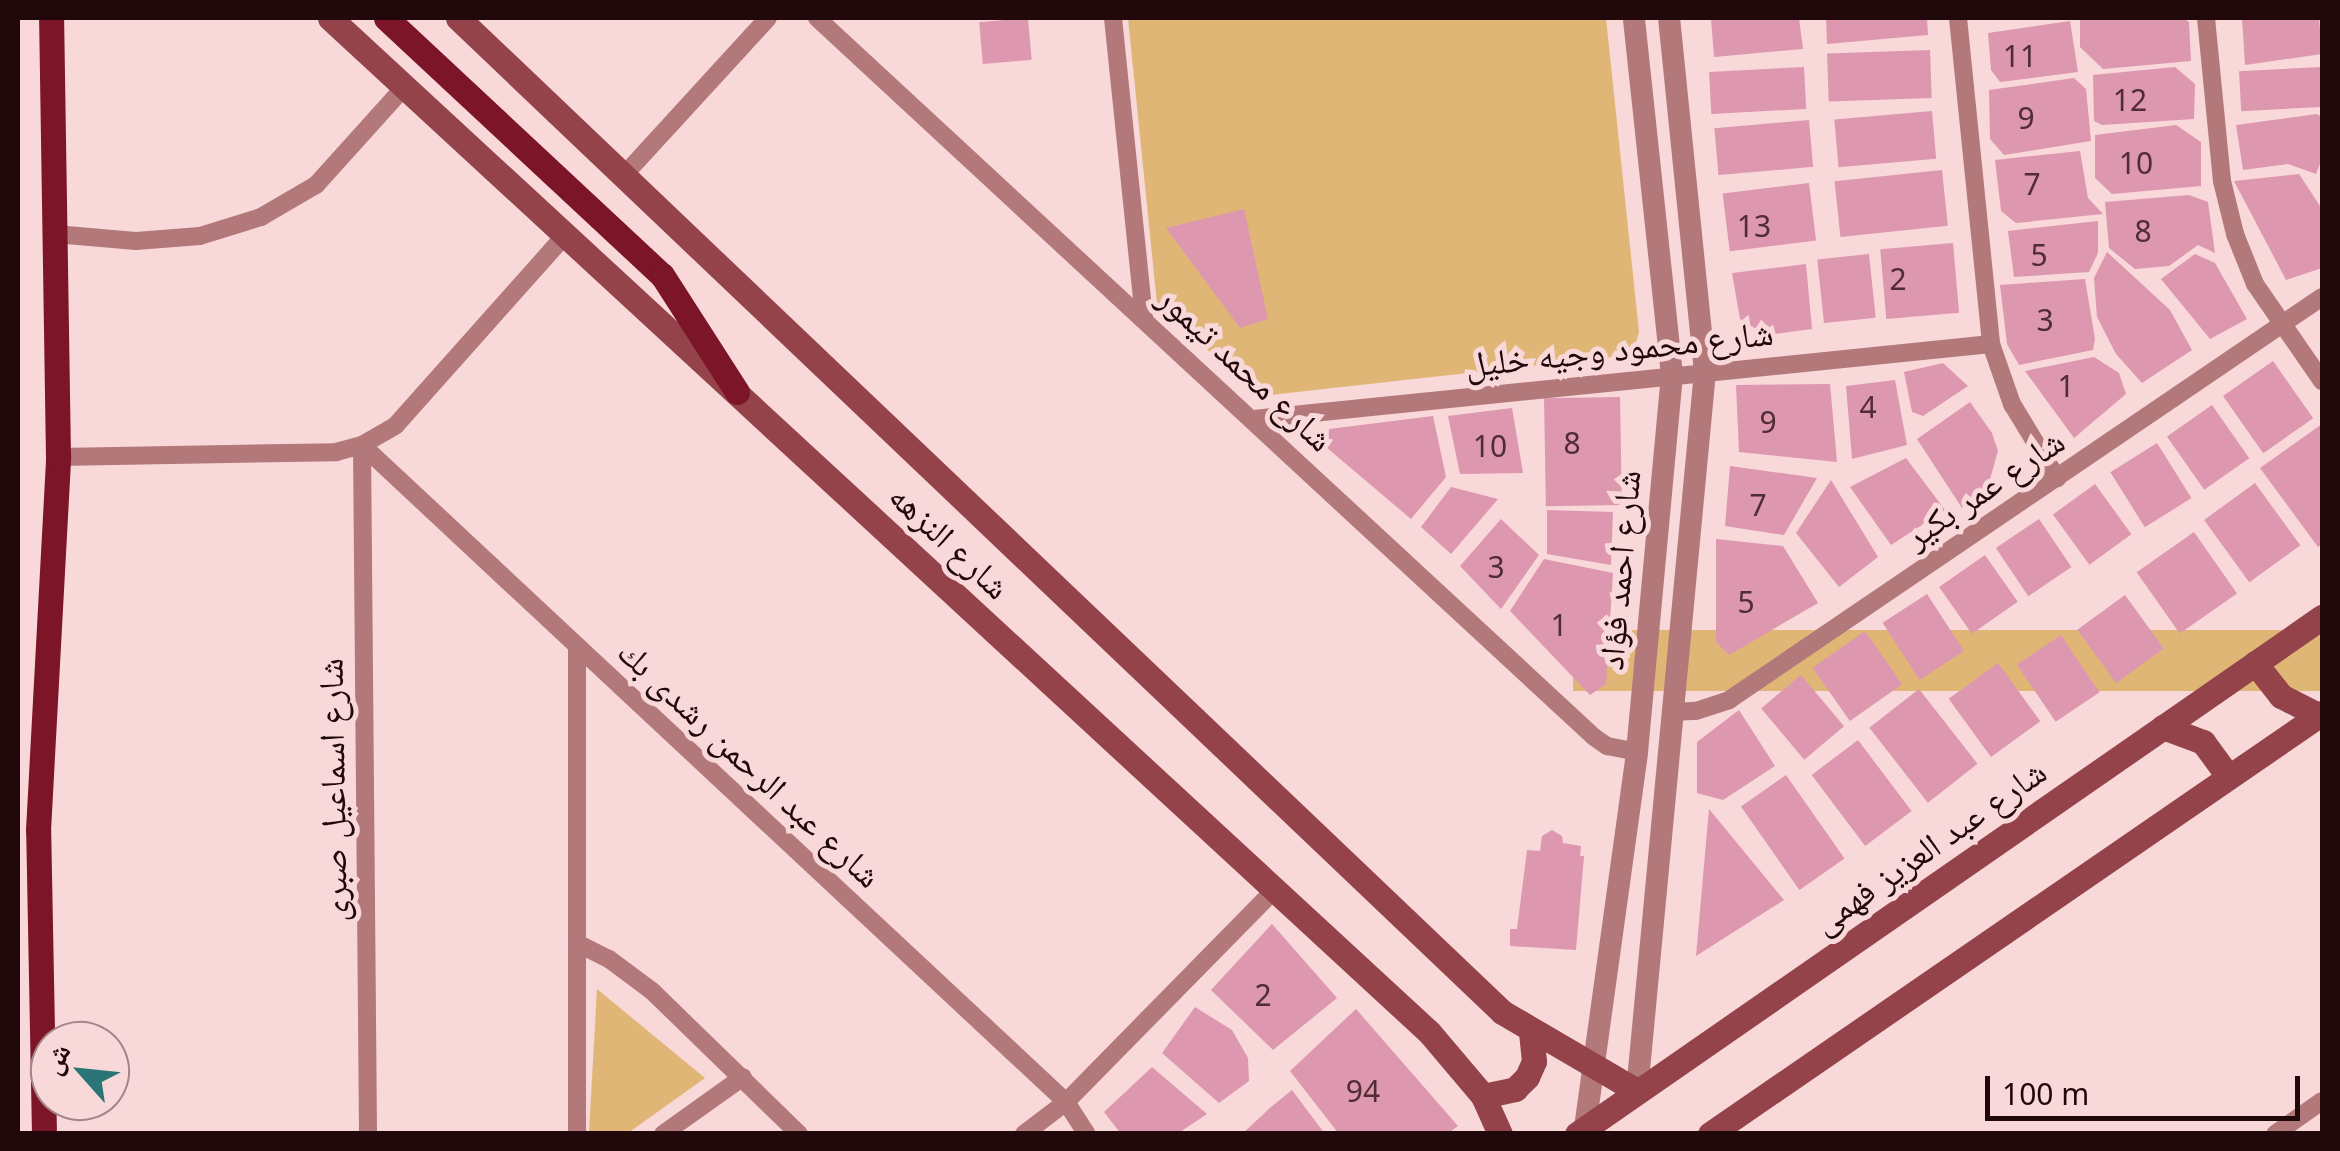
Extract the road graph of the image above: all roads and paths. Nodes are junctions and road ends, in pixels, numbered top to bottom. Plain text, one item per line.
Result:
1 (52, 18) edge
2 (330, 18) edge
3 (386, 18) edge
4 (768, 18) edge
5 (817, 18) edge
6 (1112, 18) edge
7 (1634, 18) edge
8 (1669, 18) edge
9 (1958, 18) edge
10 (2206, 18) edge
11 (464, 20) edge
12 (405, 86) junction
13 (626, 173) junction
14 (55, 234) junction
15 (566, 234) junction
16 (2322, 297) edge
17 (1144, 318) junction
18 (2284, 324) junction
19 (1991, 344) junction
20 (1705, 372) junction
21 (1672, 375) junction
22 (2322, 382) edge
23 (737, 392) junction
24 (1254, 419) junction
25 (362, 446) junction
26 (58, 456) junction
27 (2057, 478) junction
28 (2322, 616) edge
29 (577, 646) junction
30 (2255, 663) junction
31 (1674, 712) junction
32 (2320, 714) edge
33 (2163, 727) junction
34 (1637, 752) junction
35 (41, 756) junction
36 (18, 775) edge
37 (2228, 776) junction
38 (18, 813) edge
39 (38, 830) junction
40 (1276, 888) junction
41 (577, 943) junction
42 (1531, 1032) junction
43 (1590, 1062) junction
44 (743, 1077) junction
45 (1636, 1090) junction
46 (1484, 1096) junction
47 (2322, 1101) edge
48 (1066, 1102) junction
49 (1581, 1131) edge
50 (44, 1134) edge
51 (368, 1134) edge
52 (577, 1134) edge
53 (663, 1134) edge
54 (799, 1134) edge
55 (1024, 1134) edge
56 (1087, 1134) edge
57 (1500, 1134) edge
58 (1710, 1134) edge
59 (2275, 1134) edge

1 - 14 main road
2 - 12 main road, شارع النزهه
3 - 23 main road
4 - 13 street
5 - 17 street, شارع محمد تيمور
6 - 17 street
7 - 21 street, شارع احمد فؤاد
8 - 20 street, شارع احمد فؤاد
9 - 19 street
10 - 18 street
11 - 13 main road, شارع النزهه
12 - 14 street
12 - 15 main road, شارع النزهه
13 - 42 main road, شارع النزهه
14 - 26 main road
15 - 23 main road, شارع النزهه
15 - 25 street
16 - 18 street, شارع عمر بكير
17 - 24 street, شارع محمد تيمور
18 - 22 street
18 - 27 street, شارع عمر بكير
19 - 20 street, شارع محمود وجيه خليل
19 - 27 street
20 - 21 street, شارع محمود وجيه خليل
20 - 31 street, شارع احمد فؤاد
21 - 24 street, شارع محمود وجيه خليل
21 - 34 street, شارع احمد فؤاد
23 - 40 main road, شارع النزهه
24 - 34 street, شارع محمد تيمور
25 - 26 street
25 - 29 street, شارع عبد الرحمن رشدى بك
25 - 51 street, شارع اسماعيل صبرى
26 - 35 main road
27 - 31 street, شارع عمر بكير
28 - 30 main road, شارع عبد العزيز فهمى
29 - 41 street
29 - 48 street, شارع عبد الرحمن رشدى بك
30 - 32 main road
30 - 33 main road, شارع عبد العزيز فهمى
31 - 45 street, شارع احمد فؤاد
32 - 37 main road
33 - 37 main road
33 - 45 main road, شارع عبد العزيز فهمى
34 - 43 street, شارع احمد فؤاد
35 - 36 main road
35 - 39 main road
37 - 58 main road
38 - 39 main road
39 - 50 main road
40 - 46 main road, شارع النزهه
40 - 48 street
41 - 44 street
41 - 52 street
42 - 43 main road, شارع النزهه
42 - 46 main road
43 - 45 main road, شارع النزهه
43 - 49 street, شارع احمد فؤاد
44 - 53 street
44 - 54 street
45 - 49 main road, شارع عبد العزيز فهمى
46 - 57 main road, شارع النزهه
47 - 59 street
48 - 55 street
48 - 56 street, شارع عبد الرحمن رشدى بك

